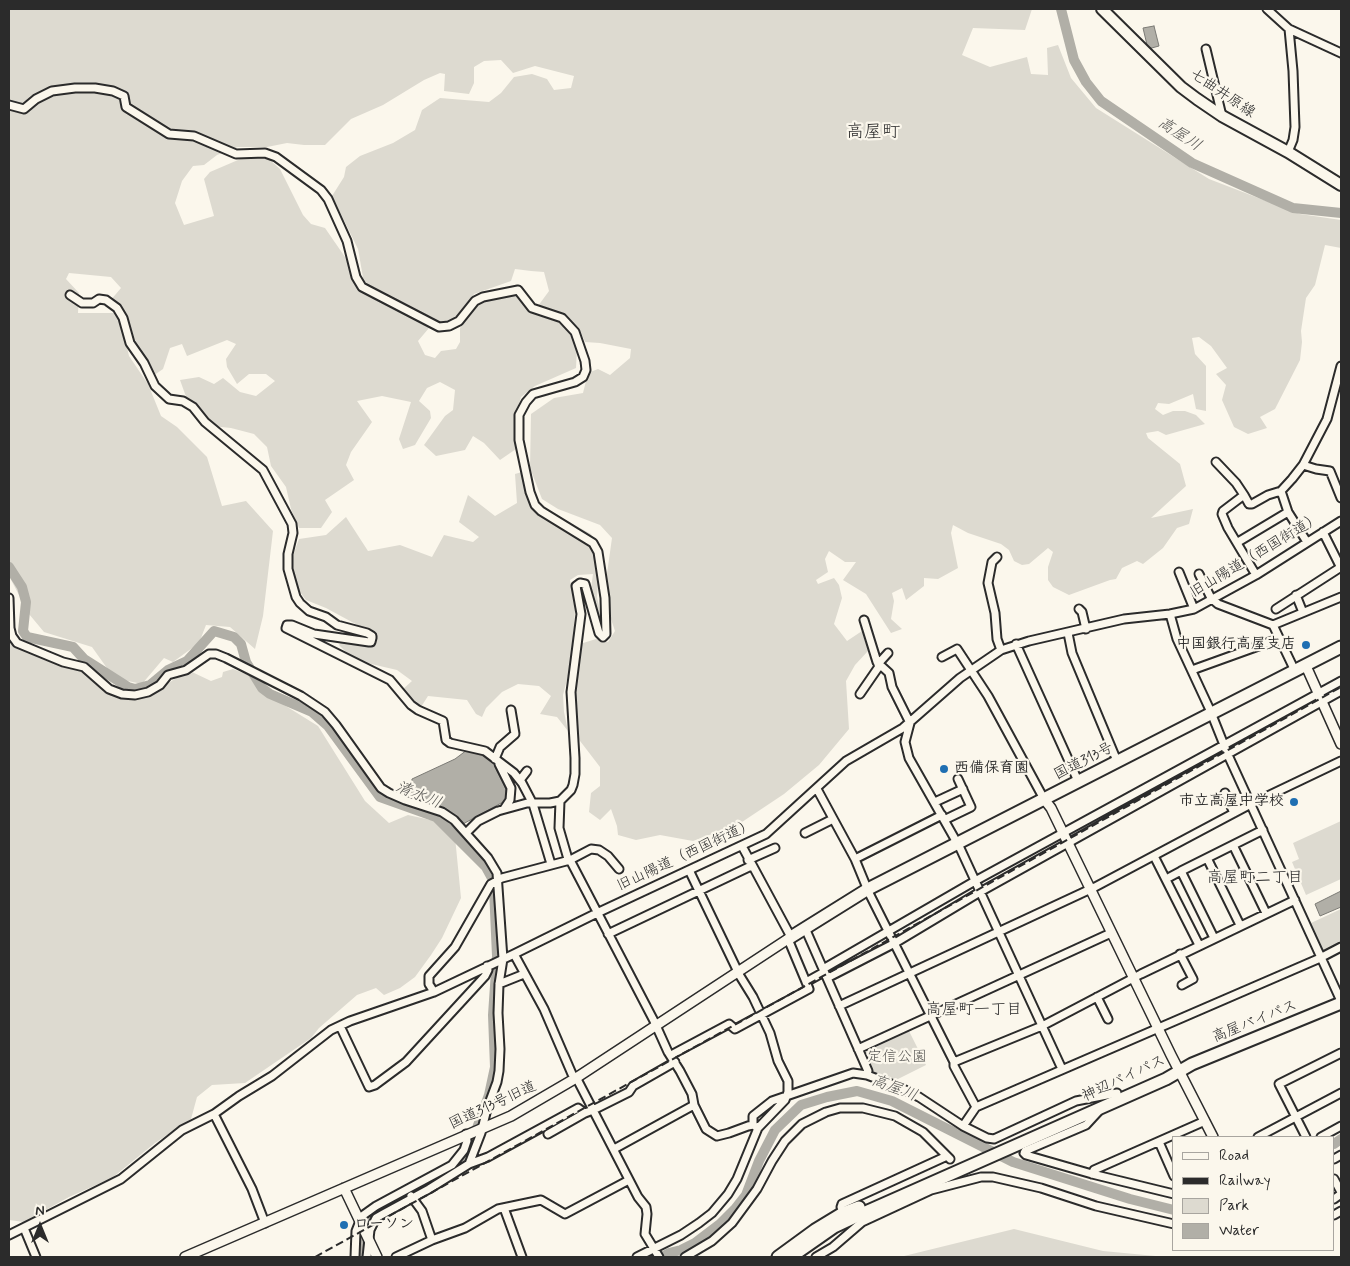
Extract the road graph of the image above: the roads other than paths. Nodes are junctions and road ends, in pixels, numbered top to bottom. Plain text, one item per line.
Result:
1 (1102, 9) edge
2 (1267, 9) edge
3 (1289, 29) junction
4 (1206, 49) dead end
5 (1341, 53) edge
6 (9, 105) edge
7 (1222, 116) junction
8 (1288, 152) junction
9 (1341, 185) edge
10 (70, 295) dead end
11 (1341, 366) edge
12 (1216, 462) dead end
13 (1303, 465) junction
14 (1341, 474) edge
15 (1334, 479) junction
16 (1281, 491) junction
17 (1244, 495) junction
18 (1341, 498) edge
19 (1288, 512) junction
20 (1341, 521) edge
21 (1323, 532) junction
22 (1238, 542) junction
23 (1307, 542) junction
24 (997, 557) dead end
25 (1341, 567) edge
26 (1179, 572) dead end
27 (1198, 574) dead end
28 (1256, 575) junction
29 (1296, 595) junction
30 (1341, 597) edge
31 (9, 598) edge
32 (1213, 600) junction
33 (1079, 609) dead end
34 (1194, 609) junction
35 (1276, 609) dead end
36 (1302, 610) dead end
37 (1170, 614) junction
38 (864, 620) dead end
39 (1273, 626) junction
40 (1086, 629) junction
41 (1068, 633) junction
42 (1278, 639) junction
43 (1016, 644) junction
44 (1341, 647) edge
45 (1001, 650) junction
46 (888, 653) dead end
47 (942, 657) dead end
48 (879, 665) junction
49 (1300, 669) junction
50 (970, 670) junction
51 (1192, 670) junction
52 (1341, 682) edge
53 (1341, 691) edge
54 (860, 694) dead end
55 (1320, 698) junction
56 (511, 710) dead end
57 (1211, 714) junction
58 (910, 723) junction
59 (1224, 744) junction
60 (1341, 744) edge
61 (1228, 755) junction
62 (496, 760) junction
63 (1117, 761) junction
64 (1341, 761) edge
65 (527, 771) dead end
66 (958, 778) dead end
67 (520, 780) junction
68 (1078, 782) junction
69 (817, 789) junction
70 (963, 789) junction
71 (1225, 793) dead end
72 (1044, 799) junction
73 (560, 801) junction
74 (935, 802) junction
75 (533, 804) junction
76 (1251, 804) junction
77 (504, 809) junction
78 (1234, 813) junction
79 (943, 818) junction
80 (833, 819) junction
81 (1263, 830) junction
82 (466, 833) junction
83 (805, 833) dead end
84 (1063, 833) junction
85 (958, 844) junction
86 (1069, 844) junction
87 (1233, 845) junction
88 (742, 846) junction
89 (775, 848) dead end
90 (1154, 856) junction
91 (1207, 858) junction
92 (855, 859) junction
93 (569, 860) junction
94 (749, 863) junction
95 (550, 864) junction
96 (619, 869) dead end
97 (689, 870) junction
98 (1181, 871) junction
99 (1166, 879) junction
100 (495, 881) junction
101 (975, 881) junction
102 (868, 889) junction
103 (1091, 889) junction
104 (699, 892) junction
105 (980, 892) junction
106 (1295, 900) junction
107 (596, 913) junction
108 (1266, 913) junction
109 (1240, 925) junction
110 (805, 928) junction
111 (889, 931) junction
112 (999, 931) junction
113 (1112, 932) junction
114 (608, 934) junction
115 (789, 938) junction
116 (1214, 938) junction
117 (895, 942) junction
118 (1199, 945) junction
119 (1341, 947) edge
120 (514, 954) junction
121 (1180, 954) junction
122 (1321, 957) junction
123 (502, 959) junction
124 (490, 965) junction
125 (739, 971) junction
126 (825, 973) junction
127 (524, 974) junction
128 (909, 974) junction
129 (1019, 976) junction
130 (1134, 978) junction
131 (806, 982) junction
132 (499, 984) junction
133 (1182, 985) dead end
134 (434, 992) junction
135 (1097, 997) junction
136 (1341, 1002) edge
137 (839, 1006) junction
138 (761, 1014) junction
139 (930, 1017) junction
140 (1108, 1019) dead end
141 (656, 1025) junction
142 (340, 1026) junction
143 (1042, 1026) junction
144 (1158, 1028) junction
145 (858, 1050) junction
146 (1341, 1053) edge
147 (670, 1055) junction
148 (675, 1062) junction
149 (954, 1062) junction
150 (1062, 1069) junction
151 (1179, 1070) junction
152 (867, 1075) junction
153 (576, 1078) junction
154 (1117, 1093) junction
155 (1341, 1093) edge
156 (786, 1097) junction
157 (697, 1103) junction
158 (1104, 1105) junction
159 (976, 1107) junction
160 (593, 1110) junction
161 (585, 1112) junction
162 (214, 1114) junction
163 (1297, 1117) junction
164 (1205, 1121) junction
165 (963, 1126) junction
166 (1341, 1126) edge
167 (756, 1127) junction
168 (476, 1130) junction
169 (548, 1134) dead end
170 (1172, 1136) edge
171 (1172, 1136) edge
172 (1212, 1136) edge
173 (1260, 1136) edge
174 (1306, 1136) edge
175 (1323, 1136) edge
176 (1159, 1142) junction
177 (614, 1149) junction
178 (999, 1149) junction
179 (469, 1164) junction
180 (968, 1165) junction
181 (1172, 1171) edge
182 (1092, 1174) junction
183 (973, 1178) junction
184 (628, 1180) junction
185 (1336, 1180) edge
186 (344, 1188) junction
187 (1341, 1193) edge
188 (410, 1194) junction
189 (1172, 1194) edge
190 (504, 1208) junction
191 (843, 1214) junction
192 (265, 1222) junction
193 (360, 1222) junction
194 (1172, 1224) edge
195 (834, 1227) junction
196 (24, 1228) junction
197 (9, 1235) edge
198 (368, 1238) junction
199 (840, 1239) junction
200 (432, 1240) junction
201 (655, 1249) junction
202 (36, 1257) edge
203 (184, 1257) edge
204 (355, 1257) edge
205 (367, 1257) edge
206 (378, 1257) edge
207 (396, 1257) edge
208 (522, 1257) edge
209 (637, 1257) edge
210 (659, 1257) edge
211 (685, 1257) edge
212 (778, 1257) edge
213 (791, 1257) edge
214 (816, 1257) edge

1 - 7 main road, 七曲井原線
2 - 3 street
3 - 5 street
3 - 8 street
4 - 7 street
6 - 73 street
7 - 8 main road, 七曲井原線
8 - 9 main road, 七曲井原線
10 - 62 street
11 - 13 street
12 - 17 street
13 - 15 street
13 - 16 street
14 - 15 street
15 - 18 street
16 - 17 street
16 - 19 street
17 - 22 street
19 - 22 street
19 - 23 street
20 - 21 street, 旧山陽道（西国街道）
21 - 23 street, 旧山陽道（西国街道）
21 - 25 street
22 - 28 street
23 - 28 street, 旧山陽道（西国街道）
24 - 45 street
25 - 29 street
26 - 34 street
27 - 32 street
28 - 32 street, 旧山陽道（西国街道）
29 - 35 street
29 - 36 street
30 - 39 street
31 - 82 street
32 - 34 street, 旧山陽道（西国街道）
32 - 39 street
33 - 40 street
34 - 37 street, 旧山陽道（西国街道）
37 - 40 street, 旧山陽道（西国街道）
37 - 51 street
38 - 48 street
39 - 42 street
40 - 41 street, 旧山陽道（西国街道）
41 - 43 street, 旧山陽道（西国街道）
41 - 63 street
42 - 49 street
42 - 51 street
43 - 45 street, 旧山陽道（西国街道）
43 - 68 street
44 - 49 highway, 国道313号
45 - 50 street, 旧山陽道（西国街道）
46 - 48 street
47 - 50 street
48 - 54 street
48 - 58 street
49 - 55 street
49 - 57 highway, 国道313号
50 - 58 street, 旧山陽道（西国街道）
50 - 72 street
51 - 57 street
52 - 55 street
53 - 55 street
55 - 59 street
55 - 60 street
55 - 61 street
56 - 62 street
57 - 59 street
57 - 63 highway, 国道313号
58 - 69 street, 旧山陽道（西国街道）
58 - 74 street
59 - 61 street
59 - 84 street
61 - 76 street
61 - 86 street
62 - 67 street
62 - 77 street
63 - 68 highway, 国道313号
64 - 76 street
65 - 67 street
66 - 70 street
67 - 75 street
68 - 72 highway, 国道313号
69 - 80 street
69 - 88 street, 旧山陽道（西国街道）
70 - 74 street
70 - 79 street
71 - 78 street
72 - 84 street
72 - 85 highway, 国道313号
73 - 75 street
73 - 93 street
74 - 79 street
75 - 77 street
75 - 95 street
76 - 78 street
76 - 81 street
77 - 82 street
78 - 90 street
79 - 85 street
79 - 92 street
80 - 83 street
80 - 92 street
81 - 87 street
81 - 106 street
82 - 100 street
84 - 86 street
84 - 101 street
85 - 101 street
85 - 102 highway, 国道313号
86 - 103 street
86 - 105 street
87 - 91 street
87 - 108 street
88 - 94 street
88 - 97 street, 旧山陽道（西国街道）
89 - 94 street
90 - 99 street
90 - 103 street
91 - 98 street
91 - 109 street
92 - 102 street
93 - 95 street
93 - 96 street
93 - 107 street
94 - 104 street
94 - 115 street
95 - 100 street
97 - 104 street
97 - 107 street, 旧山陽道（西国街道）
98 - 99 street
98 - 116 street
99 - 118 street
100 - 123 street
100 - 134 street
101 - 105 street
101 - 111 street
102 - 110 highway, 国道313号
102 - 111 street
103 - 112 street
103 - 113 street
104 - 114 street
104 - 125 street
105 - 112 street
105 - 117 street
106 - 108 street
106 - 122 street
107 - 114 street
107 - 120 street, 旧山陽道（西国街道）
108 - 109 street
109 - 116 street
110 - 115 highway, 国道313号
110 - 126 street
111 - 117 street
111 - 126 street
112 - 128 street
112 - 129 street
113 - 129 street
113 - 130 street
114 - 141 street
115 - 125 street, 国道313号旧道
115 - 131 street
116 - 118 street
117 - 126 street
117 - 128 street
118 - 121 street
119 - 122 street
120 - 123 street, 旧山陽道（西国街道）
120 - 127 street
121 - 130 street
121 - 133 street
122 - 136 street
122 - 144 street
123 - 124 street, 旧山陽道（西国街道）
123 - 132 street
124 - 134 street, 旧山陽道（西国街道）
124 - 142 street
125 - 138 street
125 - 141 street, 国道313号旧道
126 - 131 street
126 - 137 street
127 - 132 street
127 - 153 street
128 - 137 street
128 - 139 street
129 - 139 street
129 - 143 street
130 - 135 street
130 - 144 street
131 - 138 street
132 - 168 street
134 - 142 street, 旧山陽道（西国街道）
135 - 140 street
135 - 143 street
136 - 151 highway, 高屋バイパス
137 - 145 street
138 - 147 street
138 - 156 street
139 - 145 street
139 - 149 street
141 - 147 street
141 - 153 street, 国道313号旧道
142 - 162 street, 旧山陽道（西国街道）
143 - 149 street
143 - 150 street
144 - 150 street
144 - 151 street
145 - 152 street
146 - 163 street
147 - 148 street
148 - 157 street
148 - 160 street
149 - 159 street
150 - 159 street
151 - 154 highway, 神辺バイパス
151 - 158 highway, 神辺バイパス
151 - 164 street
152 - 156 street
152 - 165 street
153 - 160 street
153 - 168 street, 国道313号旧道
154 - 165 street
154 - 178 highway, 神辺バイパス
155 - 163 street
156 - 167 street
156 - 167 street
157 - 167 street
157 - 177 street
158 - 178 highway, 神辺バイパス
158 - 182 street
159 - 165 street
160 - 161 street
160 - 177 street
161 - 169 street
161 - 179 street
162 - 192 street
162 - 196 street, 旧山陽道（西国街道）
163 - 173 street
163 - 174 street
164 - 171 street
164 - 172 street
166 - 175 street
167 - 201 street
168 - 179 street
168 - 186 street, 国道313号旧道
168 - 188 street
170 - 176 street
176 - 181 street
176 - 182 street
177 - 184 street
178 - 180 highway, 神辺バイパス
179 - 188 street
180 - 183 street
180 - 191 highway, 神辺バイパス
180 - 195 highway, 神辺バイパス
182 - 189 street
183 - 194 street
183 - 199 street
184 - 190 street
184 - 201 street
185 - 187 street
186 - 192 street, 国道313号旧道
186 - 193 street
188 - 193 street
188 - 198 street
188 - 200 street
190 - 200 street
190 - 208 street
191 - 211 street
191 - 212 highway, 神辺バイパス
192 - 203 street, 国道313号旧道
193 - 198 street
193 - 204 street
195 - 199 street
195 - 213 highway, 神辺バイパス
196 - 197 street, 旧山陽道（西国街道）
196 - 202 street
198 - 205 street
198 - 206 street
199 - 214 street
200 - 207 street
201 - 209 street
201 - 210 street

